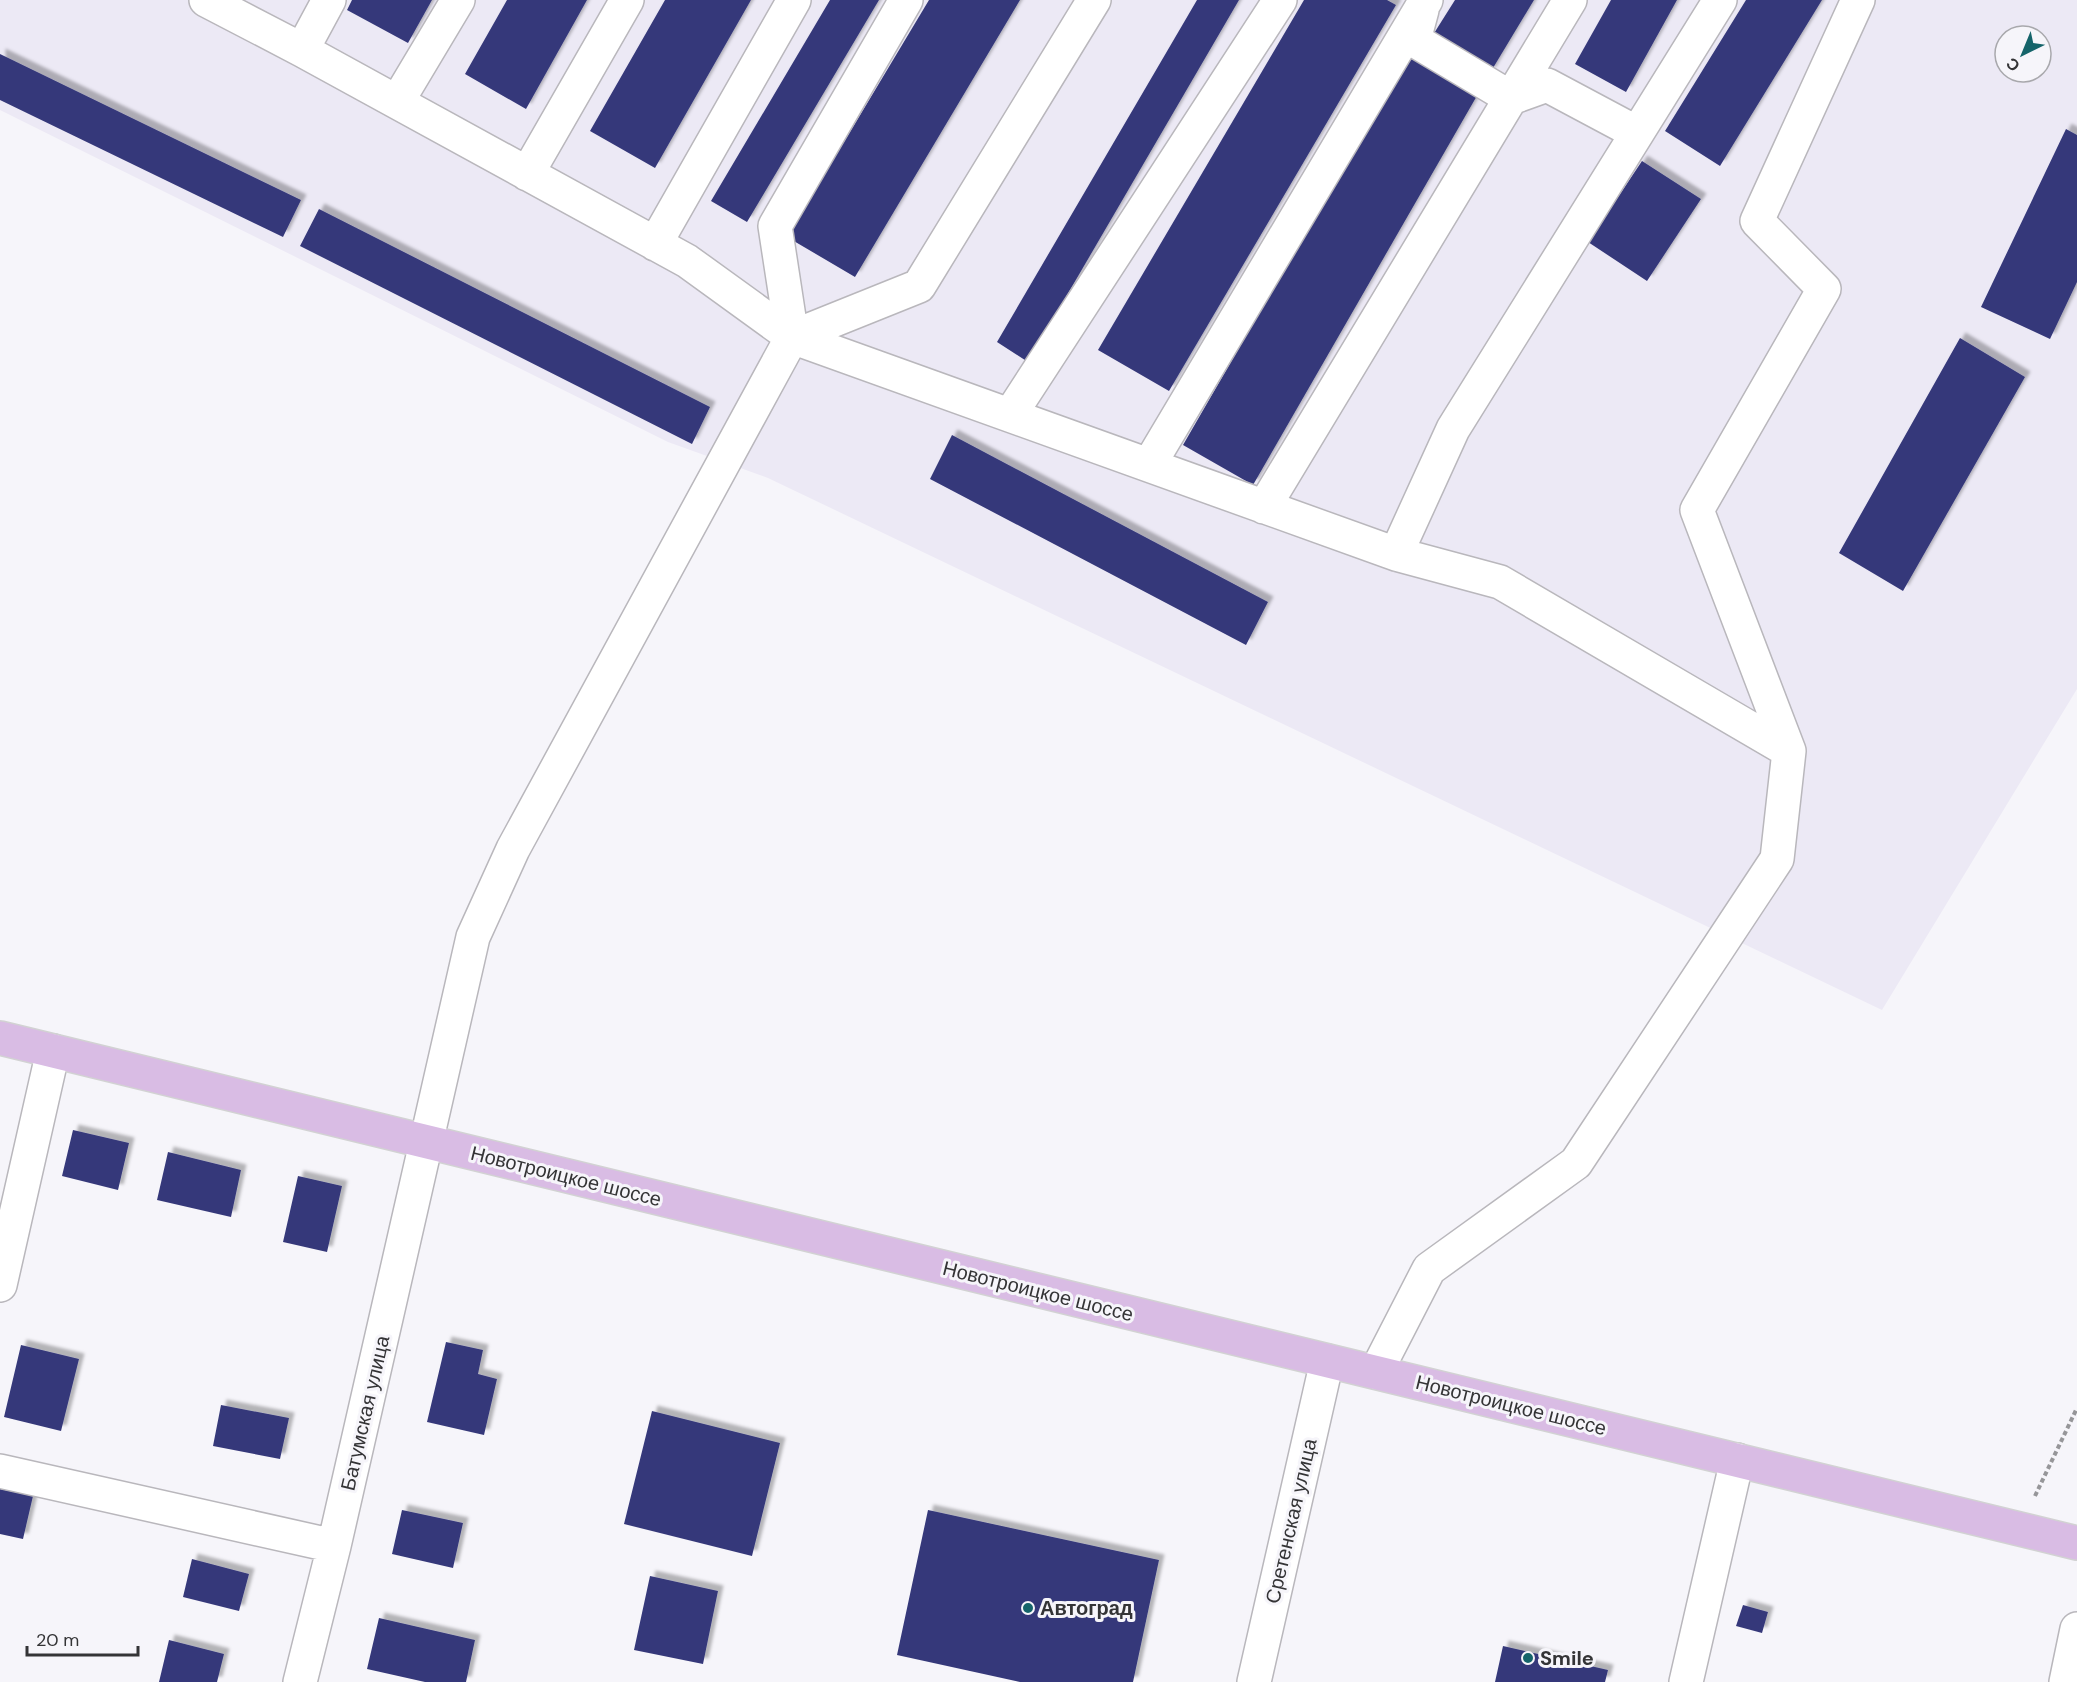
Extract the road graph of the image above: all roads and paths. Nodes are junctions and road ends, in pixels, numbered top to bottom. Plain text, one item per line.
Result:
1 (206, 0) edge
2 (329, 0) edge
3 (458, 0) edge
4 (627, 0) edge
5 (794, 0) edge
6 (906, 0) edge
7 (1094, 0) edge
8 (1280, 0) edge
9 (1570, 0) edge
10 (1720, 0) edge
11 (1858, 0) edge
12 (1422, 2) edge
13 (302, 50) junction
14 (1511, 98) junction
15 (397, 102) junction
16 (1637, 133) junction
17 (526, 174) junction
18 (655, 244) junction
19 (792, 337) junction
20 (1010, 415) junction
21 (1149, 465) junction
22 (1264, 507) junction
23 (1396, 554) junction
24 (1789, 752) junction
25 (0, 1038) edge
26 (52, 1051) junction
27 (427, 1143) junction
28 (0, 1285) edge
29 (1327, 1361) junction
30 (1376, 1372) junction
31 (2077, 1408) edge
32 (1737, 1460) junction
33 (0, 1471) edge
34 (2019, 1529) junction
35 (2077, 1542) edge
36 (334, 1546) junction
37 (2077, 1629) edge
38 (300, 1682) edge
39 (1254, 1682) edge
40 (1686, 1682) edge
41 (2066, 1682) edge

1 - 13 street
2 - 13 street
3 - 15 street
4 - 17 street
5 - 18 street
6 - 19 street
7 - 19 street
8 - 20 street
9 - 14 street
10 - 16 street
11 - 24 street
12 - 14 street
12 - 21 street
13 - 15 street
14 - 16 street
14 - 22 street
15 - 17 street
16 - 23 street
17 - 18 street
18 - 19 street
19 - 20 street
19 - 27 street, Батумская улица
20 - 21 street
21 - 22 street
22 - 23 street
23 - 24 street
24 - 30 street
25 - 26 main road, Новотроицкое шоссе
26 - 27 main road, Новотроицкое шоссе
26 - 28 street
27 - 29 main road, Новотроицкое шоссе
27 - 36 street, Батумская улица
29 - 30 main road, Новотроицкое шоссе
29 - 39 street, Сретенская улица
30 - 32 main road, Новотроицкое шоссе
31 - 34 path
32 - 34 main road, Новотроицкое шоссе
32 - 40 street
33 - 36 street
34 - 35 main road, Новотроицкое шоссе
36 - 38 street, Батумская улица
37 - 41 street

